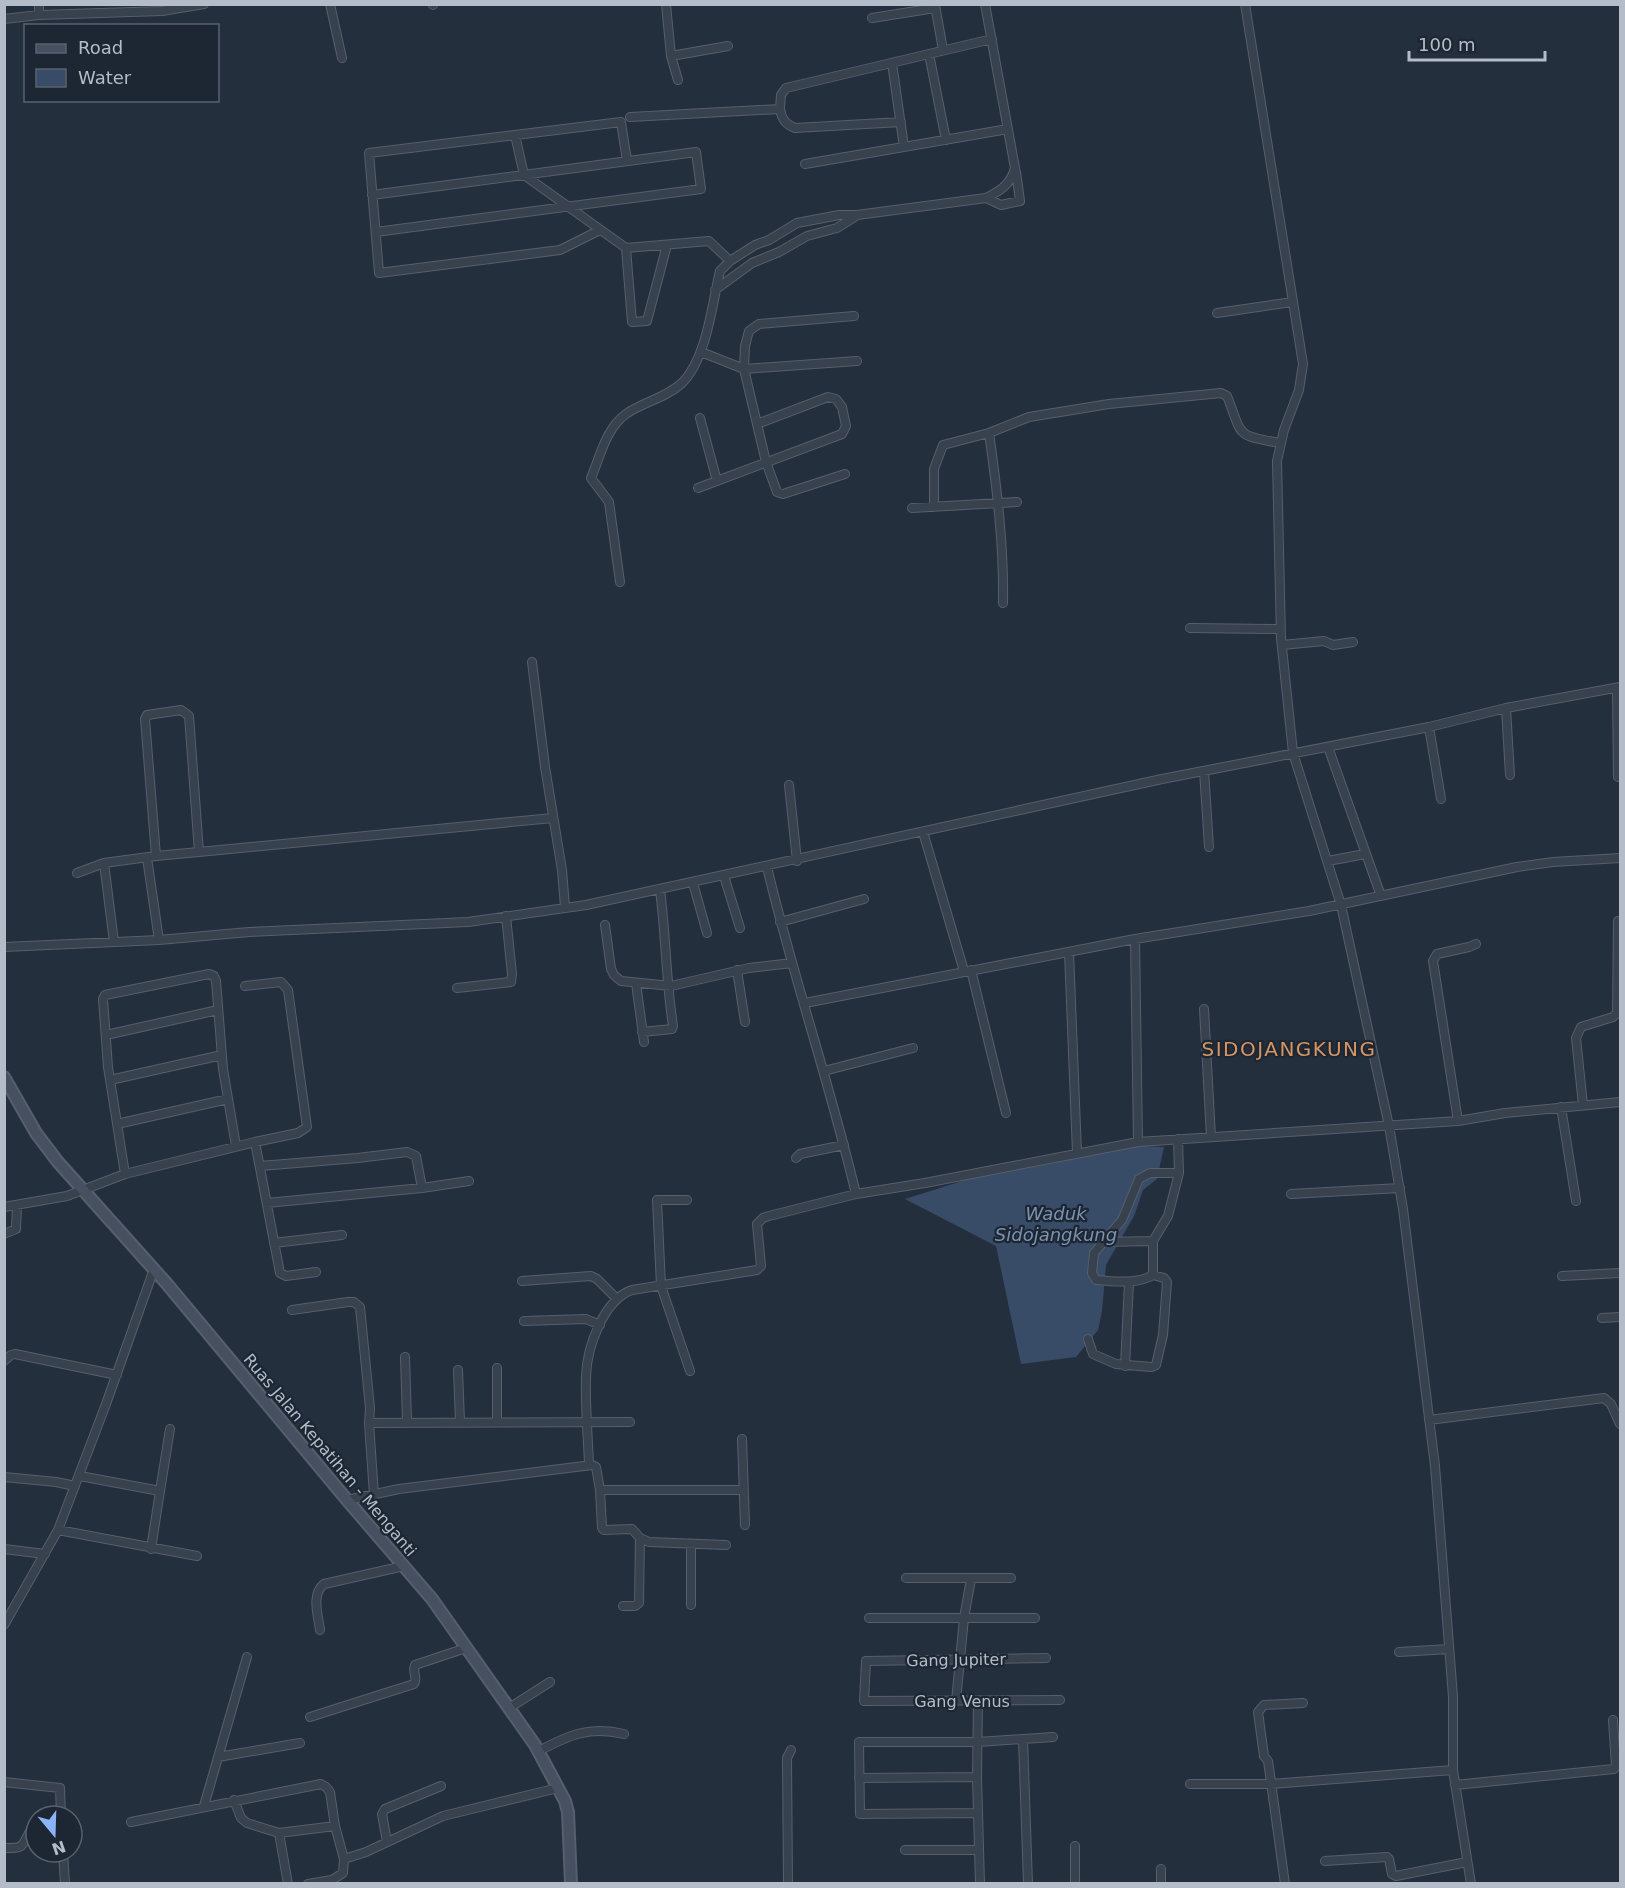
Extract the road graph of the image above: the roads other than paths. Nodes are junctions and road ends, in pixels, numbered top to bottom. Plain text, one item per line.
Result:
1 (39, 4) edge
2 (204, 4) edge
3 (330, 4) edge
4 (666, 4) edge
5 (985, 4) edge
6 (1245, 4) edge
7 (935, 6) edge
8 (39, 15) junction
9 (872, 18) dead end
10 (4, 19) edge
11 (992, 39) junction
12 (728, 46) dead end
13 (943, 50) junction
14 (929, 54) junction
15 (671, 56) junction
16 (342, 58) dead end
17 (892, 63) junction
18 (678, 80) dead end
19 (780, 109) junction
20 (630, 117) dead end
21 (901, 122) junction
22 (1008, 129) junction
23 (514, 135) junction
24 (946, 140) junction
25 (904, 147) junction
26 (627, 161) junction
27 (804, 164) dead end
28 (1015, 168) junction
29 (524, 175) junction
30 (372, 195) junction
31 (986, 198) junction
32 (568, 207) junction
33 (857, 215) junction
34 (600, 230) junction
35 (376, 232) junction
36 (769, 240) junction
37 (667, 245) junction
38 (627, 248) junction
39 (779, 252) junction
40 (730, 261) junction
41 (715, 290) junction
42 (1292, 302) junction
43 (1217, 313) dead end
44 (854, 316) dead end
45 (701, 352) junction
46 (857, 361) dead end
47 (744, 369) junction
48 (700, 418) dead end
49 (757, 424) junction
50 (990, 433) junction
51 (1280, 443) junction
52 (766, 462) junction
53 (845, 474) dead end
54 (717, 481) junction
55 (699, 488) dead end
56 (1017, 502) dead end
57 (999, 503) junction
58 (934, 507) junction
59 (912, 508) dead end
60 (620, 582) dead end
61 (1003, 603) dead end
62 (1190, 628) dead end
63 (1280, 629) junction
64 (1353, 642) dead end
65 (1282, 645) junction
66 (532, 662) dead end
67 (1619, 688) edge
68 (1506, 708) junction
69 (1429, 727) junction
70 (1328, 747) junction
71 (1293, 753) junction
72 (1204, 771) junction
73 (1510, 775) dead end
74 (1618, 777) dead end
75 (789, 785) dead end
76 (1441, 799) dead end
77 (554, 818) junction
78 (923, 832) junction
79 (1209, 847) dead end
80 (199, 852) junction
81 (1365, 854) junction
82 (156, 856) junction
83 (147, 858) junction
84 (1620, 858) edge
85 (797, 861) junction
86 (1328, 861) junction
87 (104, 864) junction
88 (767, 867) junction
89 (77, 873) dead end
90 (724, 876) junction
91 (693, 883) junction
92 (660, 890) junction
93 (1381, 897) junction
94 (864, 899) dead end
95 (1341, 905) junction
96 (565, 907) junction
97 (506, 916) junction
98 (1618, 921) dead end
99 (780, 922) junction
100 (605, 925) dead end
101 (740, 928) dead end
102 (707, 933) dead end
103 (1135, 939) junction
104 (159, 940) junction
105 (114, 942) junction
106 (1476, 944) dead end
107 (4, 948) edge
108 (1069, 952) junction
109 (792, 963) junction
110 (737, 970) junction
111 (968, 970) junction
112 (1619, 982) edge
113 (636, 983) junction
114 (244, 986) dead end
115 (667, 986) junction
116 (457, 988) dead end
117 (805, 1003) junction
118 (1204, 1009) dead end
119 (218, 1010) junction
120 (745, 1022) dead end
121 (642, 1032) junction
122 (106, 1035) junction
123 (644, 1042) dead end
124 (914, 1048) dead end
125 (222, 1055) junction
126 (824, 1071) junction
127 (4, 1077) edge
128 (110, 1080) junction
129 (228, 1099) junction
130 (1620, 1103) edge
131 (1583, 1105) junction
132 (1561, 1107) junction
133 (1006, 1113) dead end
134 (1458, 1121) junction
135 (117, 1124) junction
136 (1389, 1126) junction
137 (1211, 1137) junction
138 (1178, 1139) junction
139 (255, 1142) junction
140 (1138, 1142) junction
141 (844, 1145) junction
142 (236, 1146) junction
143 (1077, 1154) junction
144 (796, 1158) dead end
145 (260, 1166) junction
146 (1179, 1173) junction
147 (125, 1174) junction
148 (469, 1180) dead end
149 (422, 1188) junction
150 (1400, 1188) junction
151 (85, 1191) junction
152 (856, 1194) junction
153 (1291, 1194) dead end
154 (687, 1200) dead end
155 (1576, 1201) dead end
156 (267, 1203) junction
157 (17, 1206) junction
158 (4, 1208) edge
159 (4, 1234) edge
160 (342, 1235) dead end
161 (1153, 1241) junction
162 (1104, 1242) junction
163 (274, 1243) junction
164 (153, 1269) junction
165 (316, 1272) dead end
166 (1620, 1274) edge
167 (1152, 1275) junction
168 (1562, 1276) dead end
169 (522, 1281) dead end
170 (1129, 1282) junction
171 (661, 1286) junction
172 (617, 1299) junction
173 (292, 1310) dead end
174 (1620, 1317) edge
175 (1602, 1318) dead end
176 (524, 1321) dead end
177 (600, 1325) junction
178 (1088, 1339) dead end
179 (405, 1357) dead end
180 (4, 1361) edge
181 (1125, 1366) junction
182 (497, 1368) dead end
183 (458, 1370) dead end
184 (690, 1371) dead end
185 (117, 1375) junction
186 (1429, 1420) junction
187 (588, 1421) junction
188 (407, 1422) junction
189 (460, 1422) junction
190 (497, 1422) junction
191 (630, 1422) dead end
192 (369, 1423) junction
193 (1620, 1424) edge
194 (170, 1429) dead end
195 (742, 1439) dead end
196 (589, 1465) junction
197 (80, 1476) junction
198 (4, 1477) edge
199 (75, 1486) junction
200 (600, 1490) junction
201 (743, 1490) junction
202 (160, 1491) junction
203 (374, 1495) junction
204 (347, 1500) junction
205 (745, 1525) dead end
206 (58, 1530) junction
207 (640, 1539) junction
208 (691, 1544) junction
209 (726, 1545) dead end
210 (151, 1548) junction
211 (4, 1549) edge
212 (45, 1554) junction
213 (197, 1556) dead end
214 (404, 1566) junction
215 (906, 1578) dead end
216 (1011, 1578) dead end
217 (971, 1579) junction
218 (691, 1605) dead end
219 (623, 1606) dead end
220 (869, 1618) dead end
221 (964, 1618) junction
222 (1035, 1618) dead end
223 (4, 1625) edge
224 (320, 1630) dead end
225 (466, 1647) junction
226 (1449, 1649) junction
227 (1399, 1652) dead end
228 (247, 1657) dead end
229 (1046, 1658) dead end
230 (961, 1661) junction
231 (550, 1682) dead end
232 (1060, 1700) dead end
233 (864, 1701) joint
234 (956, 1701) junction
235 (978, 1701) junction
236 (1303, 1703) dead end
237 (509, 1708) junction
238 (310, 1717) dead end
239 (1613, 1720) dead end
240 (624, 1734) dead end
241 (1053, 1737) dead end
242 (1023, 1739) junction
243 (978, 1742) junction
244 (300, 1743) dead end
245 (791, 1750) dead end
246 (538, 1751) junction
247 (218, 1756) junction
248 (1453, 1770) junction
249 (977, 1777) junction
250 (860, 1778) junction
251 (4, 1782) edge
252 (1190, 1784) dead end
253 (1271, 1784) junction
254 (1455, 1785) junction
255 (441, 1786) dead end
256 (558, 1788) junction
257 (234, 1800) junction
258 (61, 1804) edge
259 (204, 1806) junction
260 (978, 1813) junction
261 (131, 1822) dead end
262 (335, 1826) junction
263 (279, 1833) junction
264 (387, 1842) junction
265 (24, 1845) edge
266 (1076, 1846) dead end
267 (4, 1848) edge
268 (905, 1850) dead end
269 (979, 1850) junction
270 (344, 1859) junction
271 (1325, 1861) dead end
272 (1467, 1862) junction
273 (63, 1864) edge
274 (1161, 1869) dead end
275 (980, 1883) edge
276 (64, 1884) edge
277 (288, 1884) edge
278 (308, 1884) edge
279 (571, 1884) edge
280 (788, 1884) edge
281 (972, 1884) edge
282 (1028, 1884) edge
283 (1075, 1884) edge
284 (1161, 1884) edge
285 (1285, 1884) edge
286 (1471, 1884) edge

1 - 8 street
2 - 8 street
3 - 16 street
4 - 15 street
5 - 11 street
6 - 42 street
7 - 9 street
7 - 13 street
8 - 10 street
11 - 13 street
11 - 22 street
12 - 15 street
13 - 14 street
14 - 17 street
14 - 24 street
15 - 18 street
17 - 19 street
17 - 21 street
19 - 20 street
19 - 21 street
21 - 25 street
22 - 24 street
22 - 28 street
23 - 26 street
23 - 29 street
23 - 30 street
24 - 25 street
25 - 27 street
26 - 29 street
26 - 32 street
28 - 31 street
28 - 31 street
29 - 30 street
29 - 32 street
30 - 35 street
31 - 33 street
32 - 34 street
32 - 35 street
33 - 36 street
33 - 39 street
34 - 35 street
34 - 38 street
36 - 39 street
36 - 40 street
37 - 38 street
37 - 38 street
37 - 40 street
39 - 41 street
40 - 41 street
41 - 45 street
42 - 43 street
42 - 51 street
44 - 47 street
45 - 47 street
45 - 60 street
46 - 47 street
47 - 49 street
48 - 54 street
49 - 52 street
49 - 52 street
50 - 51 street
50 - 57 street
50 - 58 street
51 - 63 street
52 - 53 street
52 - 54 street
54 - 55 street
56 - 57 street
57 - 58 street
57 - 61 street
58 - 59 street
62 - 63 street
63 - 65 street
64 - 65 street
65 - 71 street
66 - 77 street
67 - 68 street
67 - 74 street
68 - 69 street
68 - 73 street
69 - 70 street
69 - 76 street
70 - 71 street
70 - 81 street
71 - 72 street
71 - 86 street
72 - 78 street
72 - 79 street
75 - 85 street
77 - 80 street
77 - 96 street
78 - 85 street
78 - 111 street
80 - 82 street
80 - 82 street
81 - 86 street
81 - 93 street
82 - 83 street
83 - 87 street
83 - 104 street
84 - 93 street
85 - 88 street
86 - 95 street
87 - 89 street
87 - 105 street
88 - 90 street
88 - 99 street
90 - 91 street
90 - 101 street
91 - 92 street
91 - 102 street
92 - 96 street
92 - 115 street
93 - 95 street
94 - 99 street
95 - 103 street
95 - 136 street
96 - 97 street
97 - 104 street
97 - 116 street
98 - 112 street
99 - 109 street
100 - 113 street
103 - 108 street
103 - 140 street
104 - 105 street
105 - 107 street
106 - 134 street
108 - 111 street
108 - 143 street
109 - 110 street
109 - 117 street
110 - 115 street
110 - 120 street
111 - 117 street
111 - 133 street
112 - 131 street
113 - 115 street
113 - 121 street
114 - 139 street
115 - 121 street
117 - 126 street
118 - 137 street
119 - 122 street
119 - 122 street
119 - 125 street
121 - 123 street
122 - 128 street
124 - 126 street
125 - 128 street
125 - 129 street
126 - 141 street
127 - 151 main road, Ruas Jalan Kepatihan - Menganti
128 - 135 street
129 - 135 street
129 - 142 street
130 - 131 street
131 - 132 street
132 - 134 street
132 - 155 street
134 - 136 street
135 - 147 street
136 - 137 street
136 - 150 street
137 - 138 street
138 - 140 street
138 - 146 street
139 - 142 street
139 - 145 street
140 - 143 street
141 - 144 street
141 - 152 street
142 - 147 street
143 - 152 street
145 - 149 street
145 - 156 street
146 - 161 street
146 - 162 street
147 - 151 street
148 - 149 street
149 - 156 street
150 - 153 street
150 - 186 street
151 - 157 street
151 - 164 main road, Ruas Jalan Kepatihan - Menganti
152 - 171 street
154 - 171 street
156 - 163 street
157 - 158 street
157 - 159 street
160 - 163 street
161 - 162 street
161 - 167 street
162 - 170 street
163 - 165 street
164 - 185 street
164 - 204 main road, Ruas Jalan Kepatihan - Menganti
166 - 168 street
167 - 170 street
167 - 181 street
169 - 172 street
170 - 181 street
171 - 172 street
171 - 184 street
172 - 177 street
173 - 192 street
174 - 175 street
176 - 177 street
177 - 187 street
178 - 181 street
179 - 188 street
180 - 185 street
182 - 190 street
183 - 189 street
185 - 197 street
186 - 193 street
186 - 226 street
187 - 190 street
187 - 191 street
187 - 196 street
188 - 189 street
188 - 192 street
189 - 190 street
192 - 203 street
194 - 202 street
195 - 201 street
196 - 200 street
196 - 203 street
197 - 199 street
197 - 202 street
198 - 199 street
199 - 206 street
200 - 201 street
200 - 207 street
201 - 205 street
202 - 210 street
203 - 204 street
204 - 214 main road, Ruas Jalan Kepatihan - Menganti
206 - 210 street
206 - 212 street
207 - 208 street
207 - 219 street
208 - 209 street
208 - 218 street
210 - 213 street
211 - 212 street
212 - 223 street
214 - 224 street
214 - 225 main road, Ruas Jalan Kepatihan - Menganti
215 - 217 street
216 - 217 street
217 - 221 street
220 - 221 street
221 - 222 street
221 - 230 street
225 - 237 main road, Ruas Jalan Kepatihan - Menganti
225 - 238 street
226 - 227 street
226 - 248 street
228 - 247 street
229 - 230 street, Gang Jupiter
230 - 233 street, Gang Jupiter
230 - 234 street
231 - 237 street
232 - 235 street, Gang Venus
233 - 234 street, Gang Venus
234 - 235 street, Gang Venus
235 - 243 street
236 - 253 street
237 - 246 main road, Ruas Jalan Kepatihan - Menganti
239 - 254 street
240 - 246 street
241 - 242 street
242 - 243 street
242 - 282 street
243 - 249 street
243 - 250 street
244 - 247 street
245 - 280 street
246 - 256 main road, Ruas Jalan Kepatihan - Menganti
247 - 259 street
248 - 253 street
248 - 254 street
249 - 250 street
249 - 260 street
250 - 260 street
251 - 258 street
252 - 253 street
253 - 285 street
254 - 272 street
255 - 264 street
256 - 264 street
256 - 279 main road, Ruas Jalan Kepatihan - Menganti
257 - 259 street
257 - 262 street
257 - 263 street
259 - 261 street
260 - 269 street
262 - 263 street
262 - 270 street
263 - 277 street
264 - 270 street
265 - 267 street
266 - 283 street
268 - 269 street
269 - 275 street
270 - 278 street
271 - 272 street
272 - 286 street
273 - 276 street
274 - 284 street
275 - 281 street

